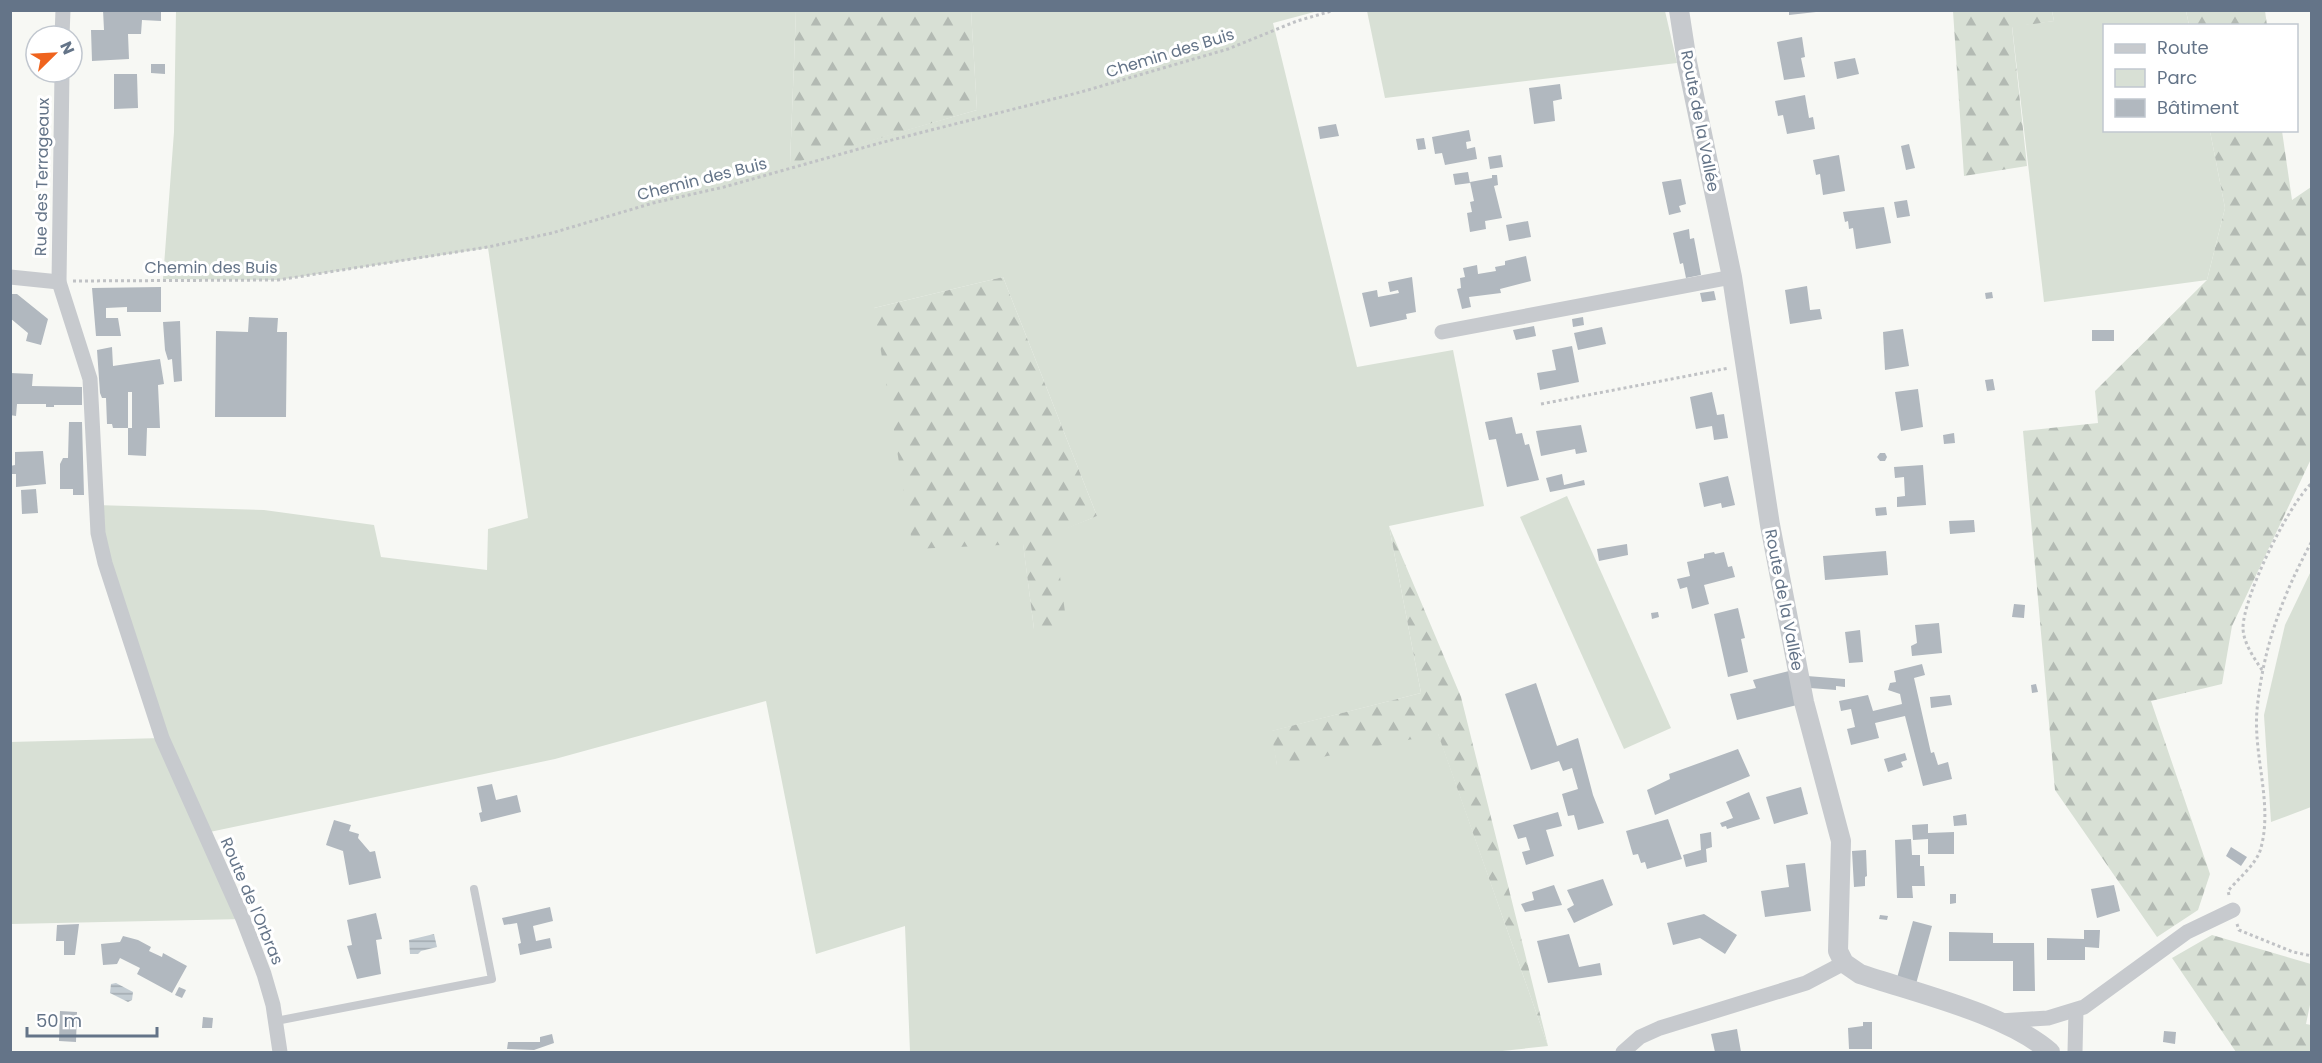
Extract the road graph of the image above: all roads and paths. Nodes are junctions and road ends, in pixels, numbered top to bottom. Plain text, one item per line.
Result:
1 (1335, 10) edge
2 (1679, 10) edge
3 (62, 84) edge
4 (10, 277) edge
5 (1732, 277) junction
6 (59, 282) junction
7 (1442, 332) dead end
8 (1746, 365) junction
9 (1541, 404) dead end
10 (2312, 483) edge
11 (2312, 541) edge
12 (2263, 672) junction
13 (205, 834) joint
14 (474, 889) dead end
15 (2233, 910) junction
16 (2312, 956) edge
17 (1844, 963) junction
18 (2076, 1011) junction
19 (276, 1021) junction
20 (1999, 1021) junction
21 (280, 1053) edge
22 (1623, 1053) edge
23 (2050, 1053) edge
24 (2075, 1053) edge

1 - 6 path, Chemin des Buis
2 - 5 street, Route de la Vallée
3 - 6 street, Rue des Terrageaux
4 - 6 street
5 - 7 street
5 - 8 street, Route de la Vallée
6 - 13 street, Rue des Terrageaux
8 - 9 path
8 - 17 street, Route de la Vallée
10 - 12 path
11 - 12 path
12 - 15 path
13 - 19 street, Route de l'Orbras
14 - 19 lane
15 - 16 path
15 - 18 street
17 - 20 street
17 - 22 street
18 - 20 street
18 - 24 street
19 - 21 street, Route de l'Orbras
20 - 23 street

